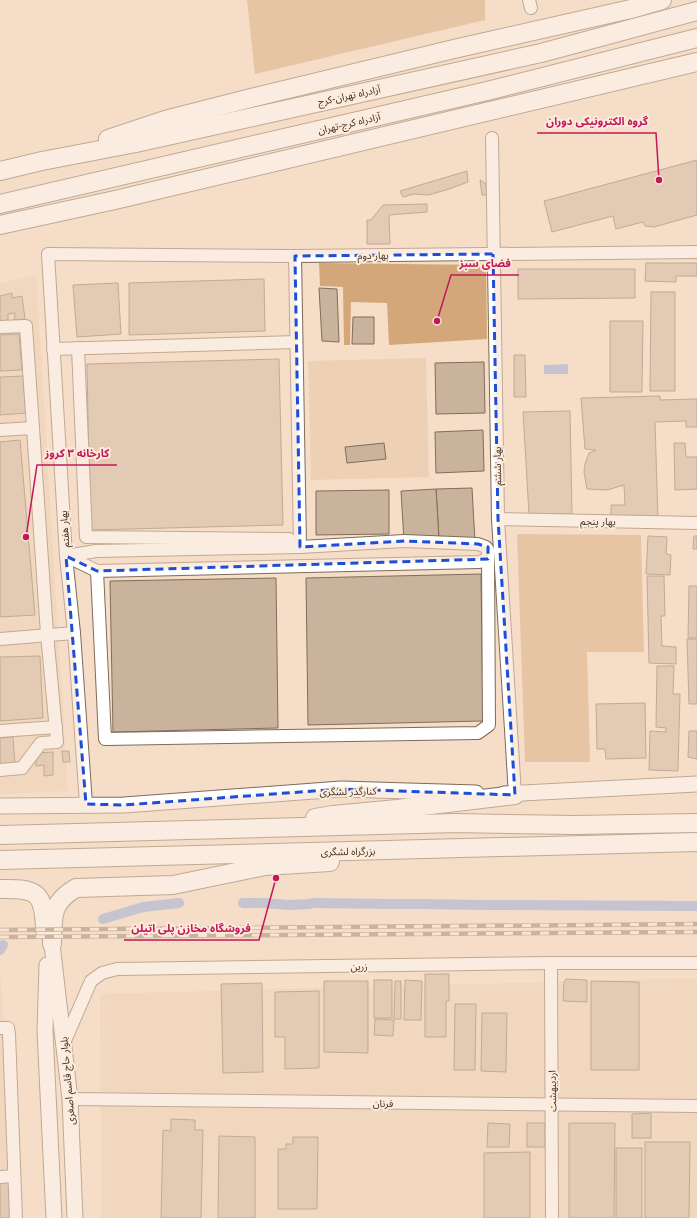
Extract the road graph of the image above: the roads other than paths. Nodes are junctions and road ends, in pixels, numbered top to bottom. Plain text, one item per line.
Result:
1 (662, 0) edge
2 (697, 11) edge
3 (697, 38) edge
4 (697, 62) edge
5 (492, 138) dead end
6 (42, 161) junction
7 (0, 171) edge
8 (0, 204) edge
9 (0, 225) edge
10 (697, 252) edge
11 (48, 254) joint
12 (493, 254) junction
13 (295, 256) junction
14 (0, 327) edge
15 (296, 342) junction
16 (78, 348) junction
17 (53, 349) junction
18 (33, 428) junction
19 (0, 430) edge
20 (498, 519) junction
21 (697, 523) edge
22 (300, 548) junction
23 (66, 556) junction
24 (488, 559) junction
25 (97, 571) junction
26 (74, 633) junction
27 (47, 634) junction
28 (0, 639) edge
29 (56, 727) junction
30 (0, 730) edge
31 (0, 770) edge
32 (697, 784) edge
33 (515, 795) junction
34 (86, 804) junction
35 (0, 806) edge
36 (697, 823) edge
37 (251, 828) junction
38 (0, 835) edge
39 (697, 842) edge
40 (406, 850) junction
41 (0, 860) edge
42 (0, 889) edge
43 (49, 944) junction
44 (551, 963) junction
45 (697, 963) edge
46 (0, 1028) edge
47 (64, 1043) junction
48 (48, 1080) junction
49 (68, 1081) junction
50 (70, 1099) junction
51 (552, 1105) junction
52 (697, 1106) edge
53 (14, 1176) junction
54 (0, 1177) edge
55 (16, 1218) edge
56 (54, 1218) edge
57 (75, 1218) edge
58 (552, 1218) edge

1 - 6 highway
2 - 6 highway, آزادراه تهران-کرج
3 - 8 highway, آزادراه کرج-تهران
4 - 9 highway
5 - 12 street, بهار ششم
6 - 7 highway, آزادراه تهران-کرج
10 - 12 street, بهار دوم
11 - 13 street, بهار دوم
11 - 17 street, بهار هفتم
12 - 13 street, بهار دوم
12 - 20 street, بهار ششم
13 - 15 street
14 - 18 street
15 - 16 street
15 - 22 street
16 - 17 street
16 - 22 street
17 - 23 street, بهار هفتم
18 - 19 street
18 - 27 street
20 - 21 street, بهار پنجم
20 - 33 street, بهار ششم
22 - 23 street
22 - 24 street
23 - 25 street
23 - 26 street, بهار هفتم
24 - 25 street
24 - 25 street
26 - 27 street
26 - 34 street, بهار هفتم
27 - 28 street
27 - 29 street
29 - 30 street
29 - 31 street
32 - 33 main road, کنارگذر لشگری
33 - 34 main road, کنارگذر لشگری
33 - 37 highway
34 - 35 main road, کنارگذر لشگری
36 - 37 highway
37 - 38 highway
39 - 40 highway, بزرگراه لشگری
40 - 41 highway, بزرگراه لشگری
40 - 43 highway
42 - 43 highway
43 - 47 main road, بلوار حاج قاسم اصغری
43 - 48 main road, بلوار حاج قاسم اصغری
44 - 45 street, زرین
44 - 47 street, زرین
44 - 51 street, اردیبهشت
46 - 53 street
47 - 49 main road, بلوار حاج قاسم اصغری
48 - 49 main road
48 - 56 main road, بلوار حاج قاسم اصغری
49 - 50 main road, بلوار حاج قاسم اصغری
50 - 51 street, فرنان
50 - 57 main road, بلوار حاج قاسم اصغری
51 - 52 street, فرنان
51 - 58 street, اردیبهشت
53 - 54 street
53 - 55 street

